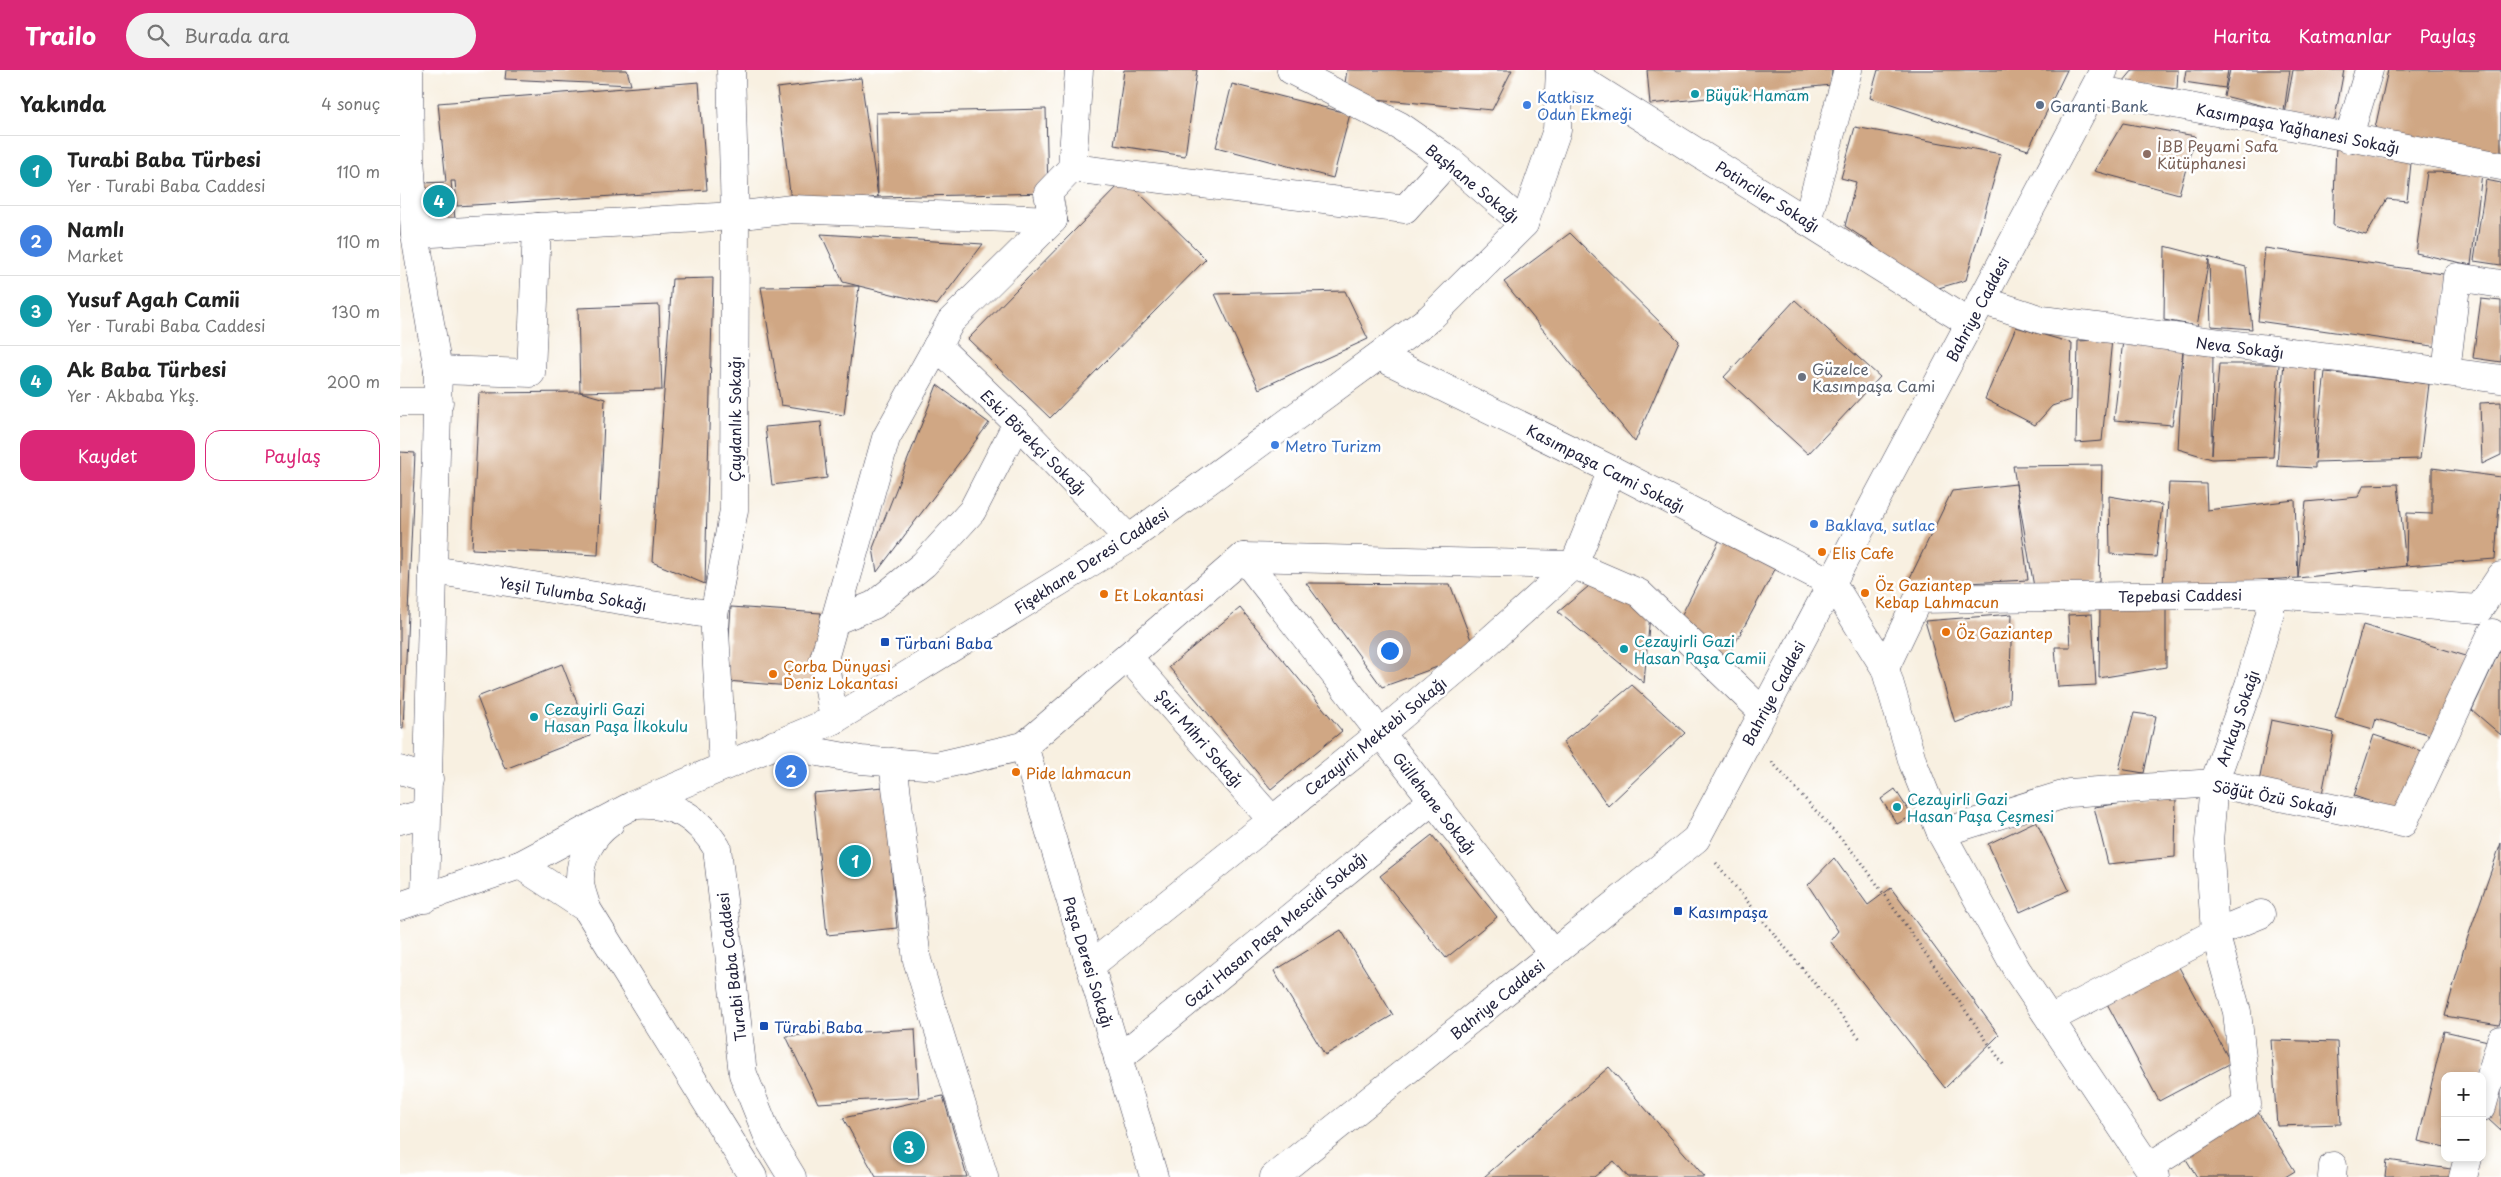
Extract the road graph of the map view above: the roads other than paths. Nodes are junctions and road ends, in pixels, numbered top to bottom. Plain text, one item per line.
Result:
1 (409, 70) edge
2 (731, 70) edge
3 (1079, 70) edge
4 (1291, 70) edge
5 (1560, 70) edge
6 (1566, 70) edge
7 (1848, 70) edge
8 (2369, 70) edge
9 (2099, 79) edge
10 (2348, 139) junction
11 (405, 156) edge
12 (1450, 160) junction
13 (2501, 166) edge
14 (1072, 168) junction
15 (735, 216) junction
16 (1052, 220) junction
17 (1807, 221) junction
18 (1524, 224) junction
19 (537, 227) junction
20 (415, 234) junction
21 (2501, 284) edge
22 (1975, 311) junction
23 (937, 346) junction
24 (1379, 356) junction
25 (438, 370) junction
26 (2446, 372) junction
27 (2501, 379) edge
28 (400, 402) edge
29 (438, 402) junction
30 (1017, 423) junction
31 (1612, 470) junction
32 (1129, 539) junction
33 (1243, 557) junction
34 (1574, 565) junction
35 (433, 570) junction
36 (2501, 576) edge
37 (1832, 583) junction
38 (2271, 594) junction
39 (2479, 609) junction
40 (714, 616) junction
41 (834, 621) junction
42 (2497, 636) edge
43 (1128, 657) junction
44 (1885, 668) junction
45 (1763, 712) junction
46 (834, 720) junction
47 (1381, 733) junction
48 (776, 744) junction
49 (1024, 746) junction
50 (893, 762) junction
51 (723, 766) junction
52 (400, 770) edge
53 (428, 779) junction
54 (2214, 783) junction
55 (1433, 800) junction
56 (633, 805) junction
57 (426, 813) junction
58 (400, 820) edge
59 (1272, 820) junction
60 (1941, 833) junction
61 (520, 865) junction
62 (408, 901) edge
63 (587, 909) junction
64 (2261, 914) dead end
65 (2215, 933) junction
66 (1553, 954) junction
67 (1090, 966) junction
68 (2050, 1019) junction
69 (2501, 1040) edge
70 (1118, 1059) junction
71 (2486, 1093) edge
72 (2467, 1162) edge
73 (2152, 1171) edge
74 (753, 1177) edge
75 (792, 1177) edge
76 (984, 1177) edge
77 (1154, 1177) edge
78 (1274, 1177) edge
79 (2463, 1177) edge

1 - 11 street
2 - 15 street, Çaydanlık Sokağı
3 - 14 street
4 - 12 street, Başhane Sokağı
5 - 18 street, Fişekhane Deresi Caddesi
6 - 17 street, Potinciler Sokağı
7 - 17 street
8 - 10 street
9 - 10 street, Kasımpaşa Yağhanesi Sokağı
9 - 22 street, Bahriye Caddesi
10 - 13 street, Kasımpaşa Yağhanesi Sokağı
11 - 20 street
12 - 14 street
12 - 18 street, Başhane Sokağı
14 - 16 street
15 - 16 street
15 - 19 street
15 - 40 street, Çaydanlık Sokağı
16 - 23 street
17 - 22 street, Potinciler Sokağı
18 - 24 street, Fişekhane Deresi Caddesi
19 - 20 street
19 - 25 street
20 - 25 street
21 - 26 street
22 - 26 street, Neva Sokağı
22 - 37 street, Bahriye Caddesi
23 - 30 street, Eski Börekçi Sokağı
23 - 41 street
24 - 31 street, Kasımpaşa Cami Sokağı
24 - 32 street, Fişekhane Deresi Caddesi
25 - 29 street
26 - 27 street, Neva Sokağı
28 - 29 street
29 - 35 street
30 - 32 street, Eski Börekçi Sokağı
30 - 41 street
31 - 34 street, Cezayirli Mektebi Sokağı
31 - 37 street, Kasımpaşa Cami Sokağı
32 - 46 street, Fişekhane Deresi Caddesi
33 - 34 street
33 - 43 street
33 - 47 street, Güllehane Sokağı
34 - 45 street
34 - 47 street, Cezayirli Mektebi Sokağı
35 - 40 street, Yeşil Tulumba Sokağı
35 - 53 street
36 - 39 street
37 - 44 street
37 - 45 street, Bahriye Caddesi
38 - 39 street, Tepebasi Caddesi
38 - 44 street, Tepebasi Caddesi
38 - 54 street, Arıkay Sokağı
39 - 42 street
40 - 51 street, Çaydanlık Sokağı
41 - 46 street
42 - 54 street, Söğüt Özü Sokağı
43 - 49 street
43 - 59 street, Şair Mihri Sokağı
44 - 60 street
45 - 66 street, Bahriye Caddesi
46 - 48 street, Fişekhane Deresi Caddesi
47 - 55 street, Güllehane Sokağı
47 - 59 street, Cezayirli Mektebi Sokağı
48 - 50 street
48 - 51 street, Fişekhane Deresi Caddesi
49 - 50 street
49 - 67 street, Paşa Deresi Sokağı
50 - 76 street
51 - 56 street, Fişekhane Deresi Caddesi
52 - 53 street
53 - 57 street
54 - 60 street, Söğüt Özü Sokağı
54 - 65 street, Arıkay Sokağı
55 - 66 street, Güllehane Sokağı
55 - 70 street, Gazi Hasan Paşa Mescidi Sokağı
56 - 61 street, Fişekhane Deresi Caddesi
56 - 63 street
56 - 75 street, Turabi Baba Caddesi
57 - 58 street
57 - 62 street
59 - 67 street, Cezayirli Mektebi Sokağı
60 - 68 street
61 - 62 street, Fişekhane Deresi Caddesi
61 - 63 street
63 - 74 street
64 - 65 street
65 - 68 street
65 - 73 street, Arıkay Sokağı
66 - 78 street, Bahriye Caddesi
67 - 70 street, Paşa Deresi Sokağı
68 - 73 street
69 - 71 street
70 - 77 street, Paşa Deresi Sokağı
72 - 79 street

